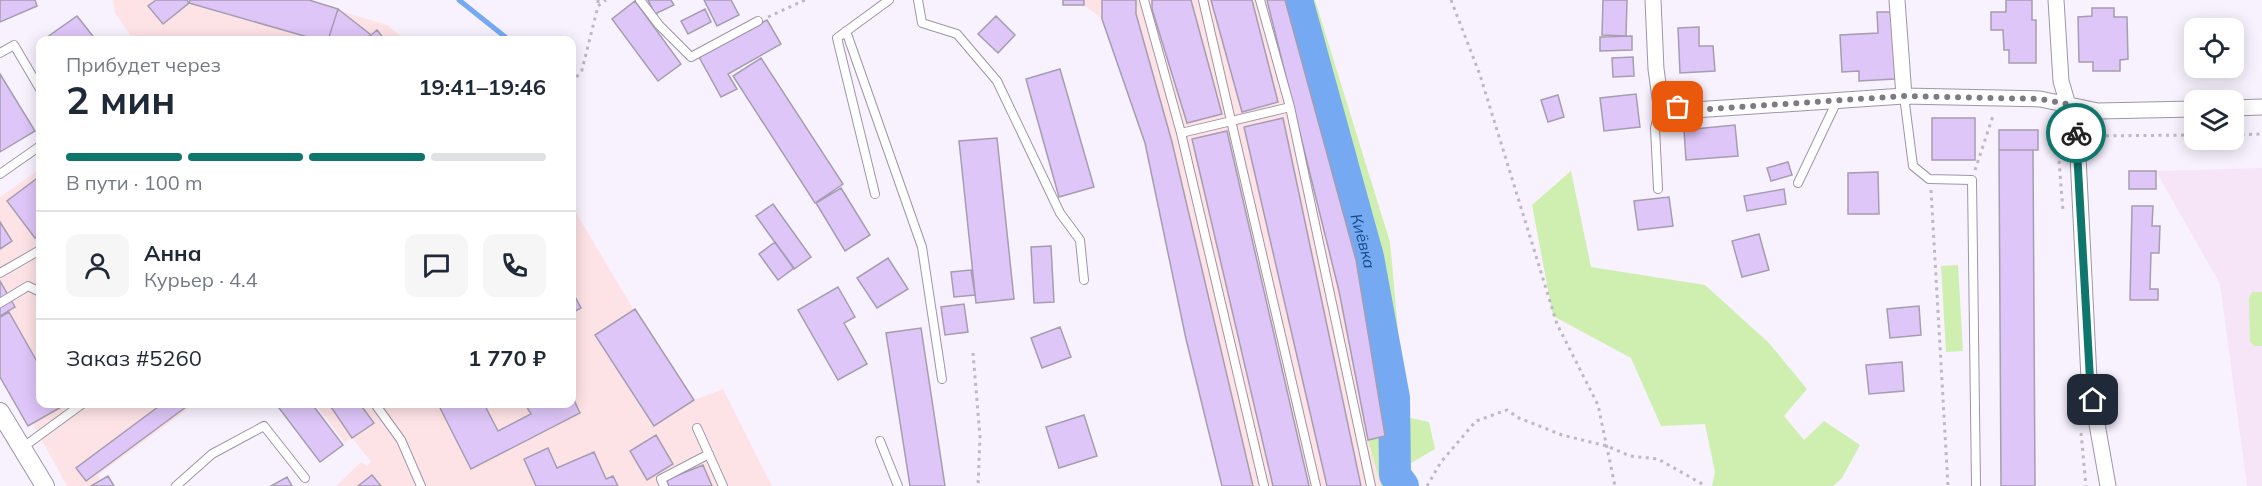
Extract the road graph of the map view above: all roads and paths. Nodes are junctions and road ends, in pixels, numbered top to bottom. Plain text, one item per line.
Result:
1 (598, 0) edge
2 (606, 0) edge
3 (640, 0) edge
4 (805, 0) edge
5 (889, 0) edge
6 (918, 0) edge
7 (1144, 0) edge
8 (1203, 0) edge
9 (1260, 0) edge
10 (1451, 0) edge
11 (1653, 0) edge
12 (1897, 0) edge
13 (2056, 0) edge
14 (598, 6) junction
15 (758, 21) joint
16 (846, 31) junction
17 (0, 53) edge
18 (576, 78) edge
19 (36, 81) edge
20 (1904, 96) junction
21 (1999, 98) junction
22 (1837, 101) junction
23 (2067, 104) junction
24 (1661, 105) junction
25 (1290, 107) junction
26 (2262, 107) edge
27 (2244, 108) edge
28 (2184, 109) edge
29 (1232, 121) junction
30 (1181, 133) junction
31 (2262, 134) edge
32 (2244, 135) edge
33 (36, 149) edge
34 (0, 174) edge
35 (1929, 179) junction
36 (1972, 180) junction
37 (1798, 183) dead end
38 (1658, 189) dead end
39 (875, 194) dead end
40 (36, 252) edge
41 (0, 273) edge
42 (1084, 280) dead end
43 (36, 290) edge
44 (0, 303) edge
45 (973, 353) dead end
46 (942, 379) dead end
47 (77, 408) edge
48 (378, 408) edge
49 (0, 412) edge
50 (697, 428) dead end
51 (880, 441) dead end
52 (1606, 446) junction
53 (22, 448) junction
54 (709, 454) junction
55 (305, 478) dead end
56 (45, 486) edge
57 (176, 486) edge
58 (421, 486) edge
59 (664, 486) edge
60 (723, 486) edge
61 (898, 486) edge
62 (978, 486) edge
63 (1264, 486) edge
64 (1316, 486) edge
65 (1371, 486) edge
66 (1427, 486) edge
67 (1615, 486) edge
68 (1706, 486) edge
69 (1948, 486) edge
70 (1976, 486) edge
71 (2108, 486) edge

1 - 14 path
2 - 14 path
3 - 15 lane
4 - 15 path
5 - 16 lane
6 - 42 lane
7 - 30 lane
8 - 29 lane
9 - 25 lane
10 - 52 path
11 - 24 street
12 - 20 street
13 - 23 street
14 - 18 path
16 - 39 lane
16 - 46 lane
17 - 19 lane
20 - 21 street
20 - 22 street
20 - 35 lane
21 - 23 street
21 - 36 path
22 - 24 street
22 - 37 lane
23 - 28 street
23 - 71 street
24 - 38 lane
25 - 29 lane
25 - 65 lane
26 - 27 street
29 - 30 lane
29 - 64 lane
30 - 63 lane
31 - 32 path
33 - 34 lane
35 - 36 lane
35 - 69 path
36 - 70 lane
40 - 41 lane
43 - 44 lane
45 - 62 path
47 - 53 lane
48 - 58 lane
49 - 53 street
50 - 54 lane
51 - 61 lane
52 - 66 path
52 - 67 path
52 - 68 path
53 - 56 street
54 - 59 lane
54 - 60 lane
55 - 57 lane

